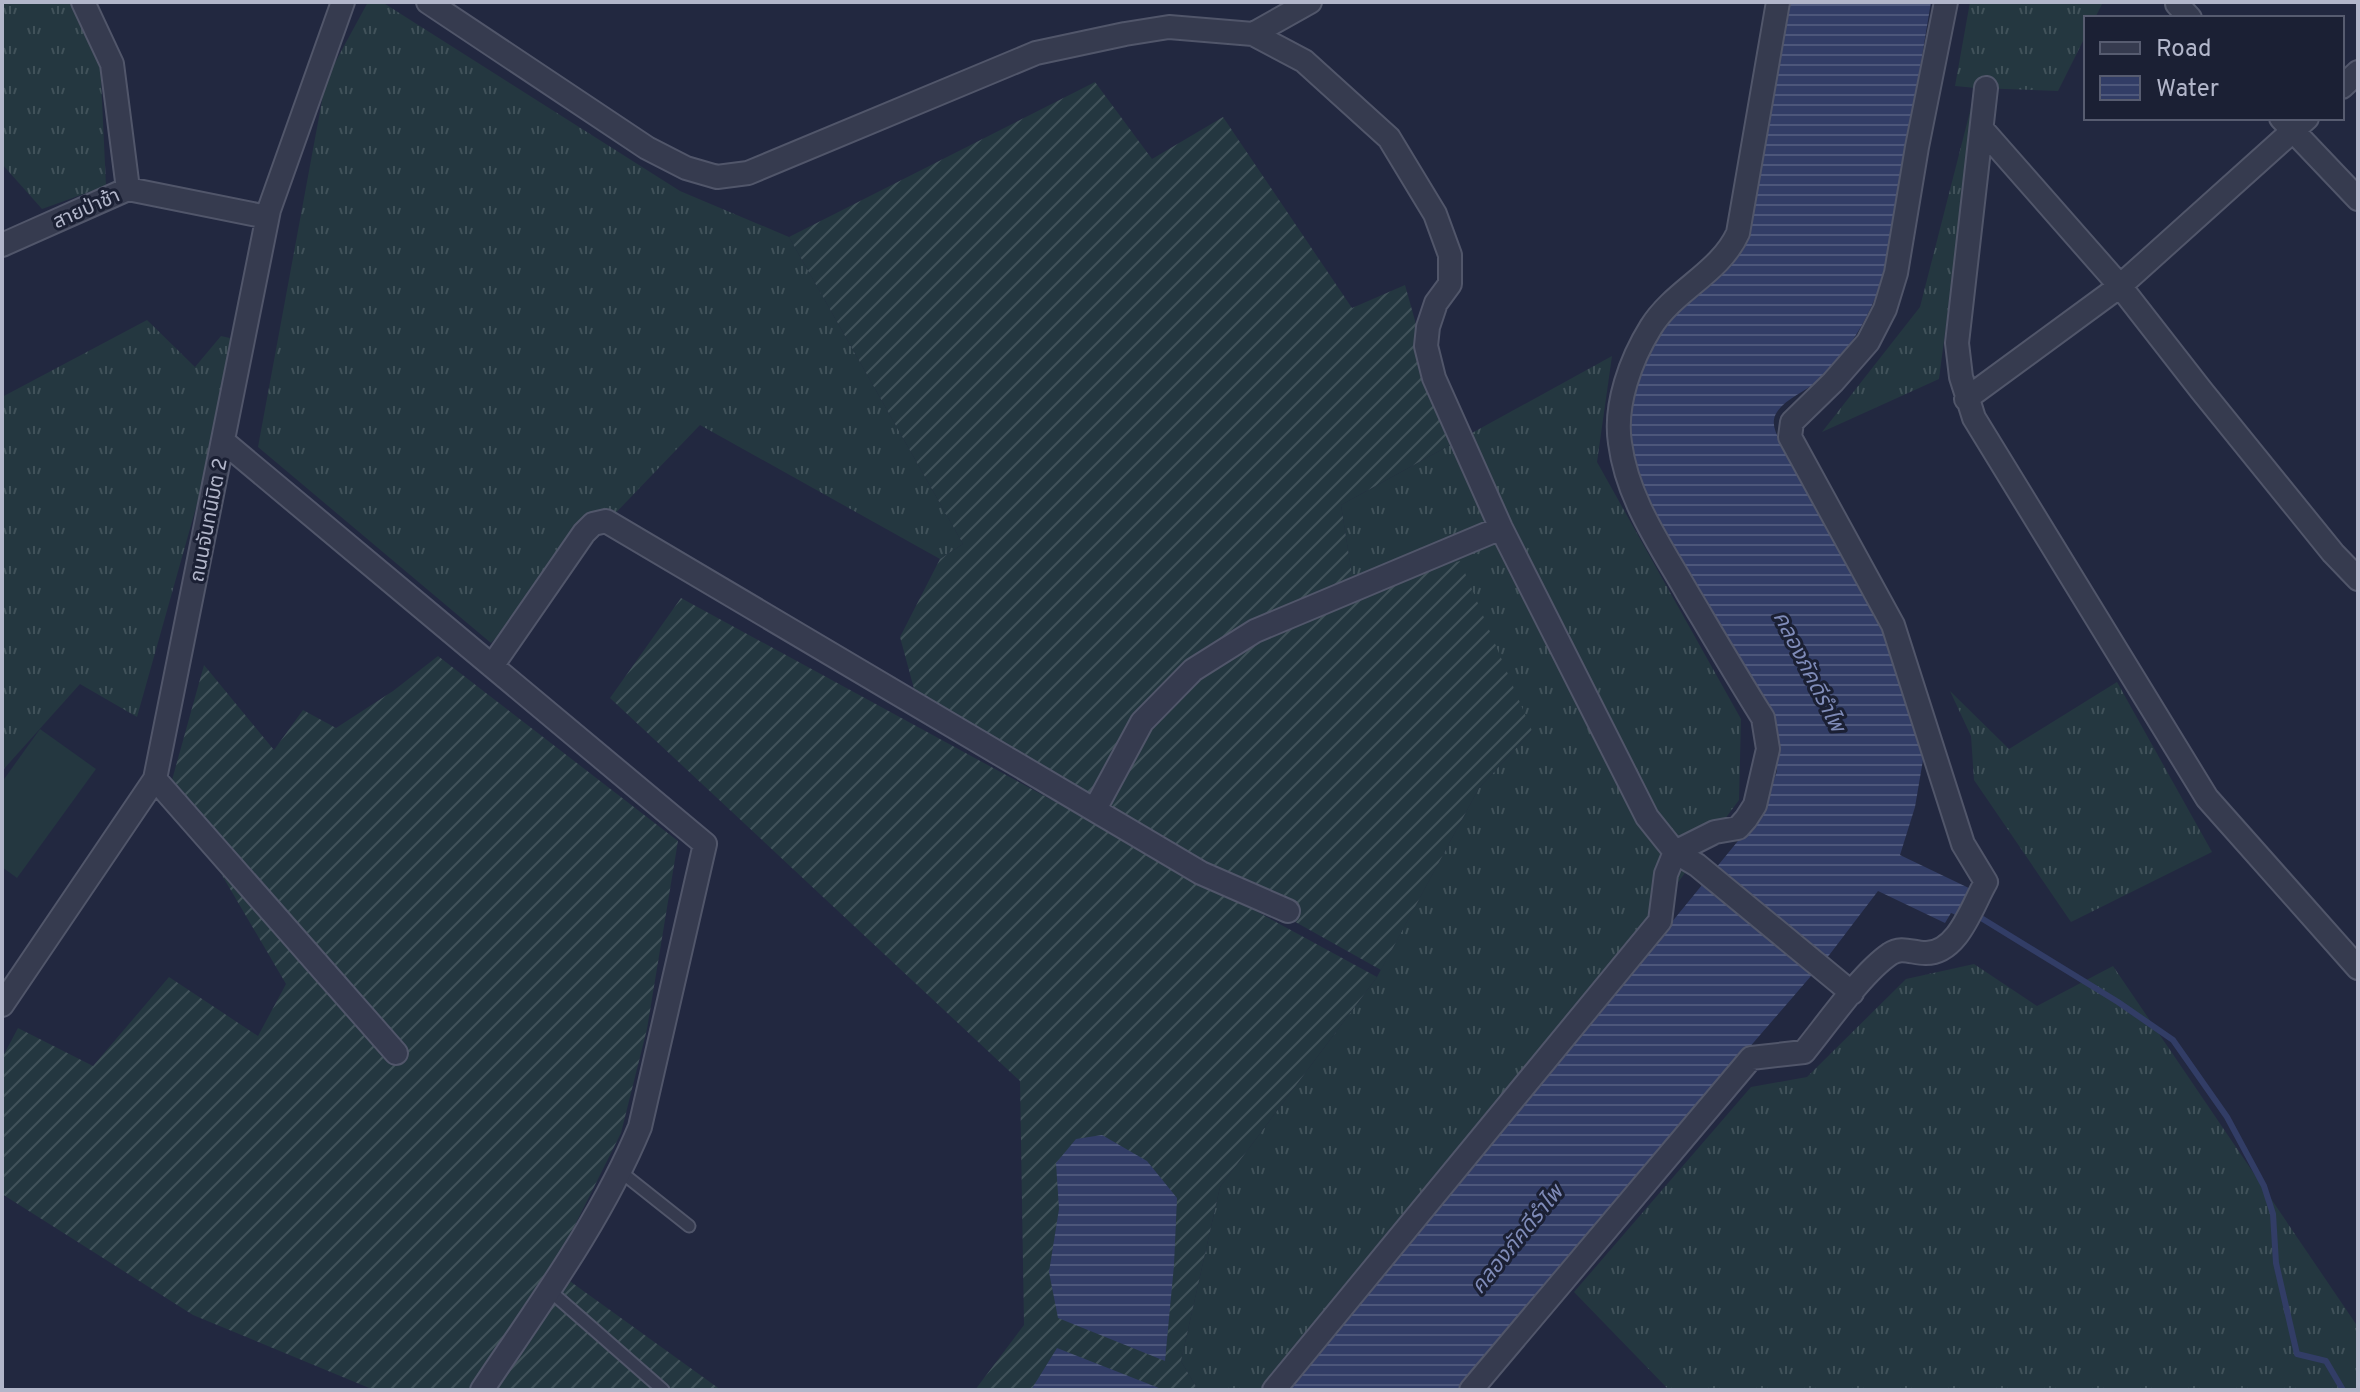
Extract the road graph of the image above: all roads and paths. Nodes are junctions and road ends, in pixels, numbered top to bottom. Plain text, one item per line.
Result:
1 (83, 2) edge
2 (343, 2) edge
3 (1310, 2) edge
4 (1778, 2) edge
5 (1946, 2) edge
6 (436, 4) edge
7 (1253, 34) junction
8 (1986, 88) dead end
9 (2293, 122) edge
10 (1982, 129) junction
11 (128, 189) junction
12 (2358, 199) edge
13 (267, 217) junction
14 (2, 245) edge
15 (2120, 286) junction
16 (1966, 399) junction
17 (224, 442) junction
18 (1501, 528) junction
19 (2358, 579) edge
20 (492, 666) junction
21 (155, 779) junction
22 (1095, 809) junction
23 (1675, 852) junction
24 (1288, 911) dead end
25 (2358, 968) edge
26 (1852, 993) junction
27 (2, 1005) edge
28 (396, 1053) dead end
29 (621, 1172) junction
30 (689, 1226) dead end
31 (549, 1290) junction
32 (482, 1390) edge
33 (663, 1390) edge
34 (1274, 1390) edge
35 (1471, 1390) edge

1 - 11 street
2 - 13 street, ถนนจันทนิมิต 2
3 - 7 street
4 - 23 street
5 - 26 street
6 - 7 street
7 - 18 street
8 - 10 street
9 - 12 street
9 - 15 street
10 - 15 street
10 - 16 street
11 - 13 street, สายป่าช้า
11 - 14 street, สายป่าช้า
13 - 17 street, ถนนจันทนิมิต 2
15 - 16 street
15 - 19 street
16 - 25 street
17 - 20 street
17 - 21 street, ถนนจันทนิมิต 2
18 - 22 street
18 - 23 street
20 - 22 street
20 - 29 street
21 - 27 street, ถนนจันทนิมิต 2
21 - 28 street
22 - 24 street
23 - 26 street
23 - 34 street
26 - 35 street
29 - 30 lane
29 - 31 street
31 - 32 street
31 - 33 lane

